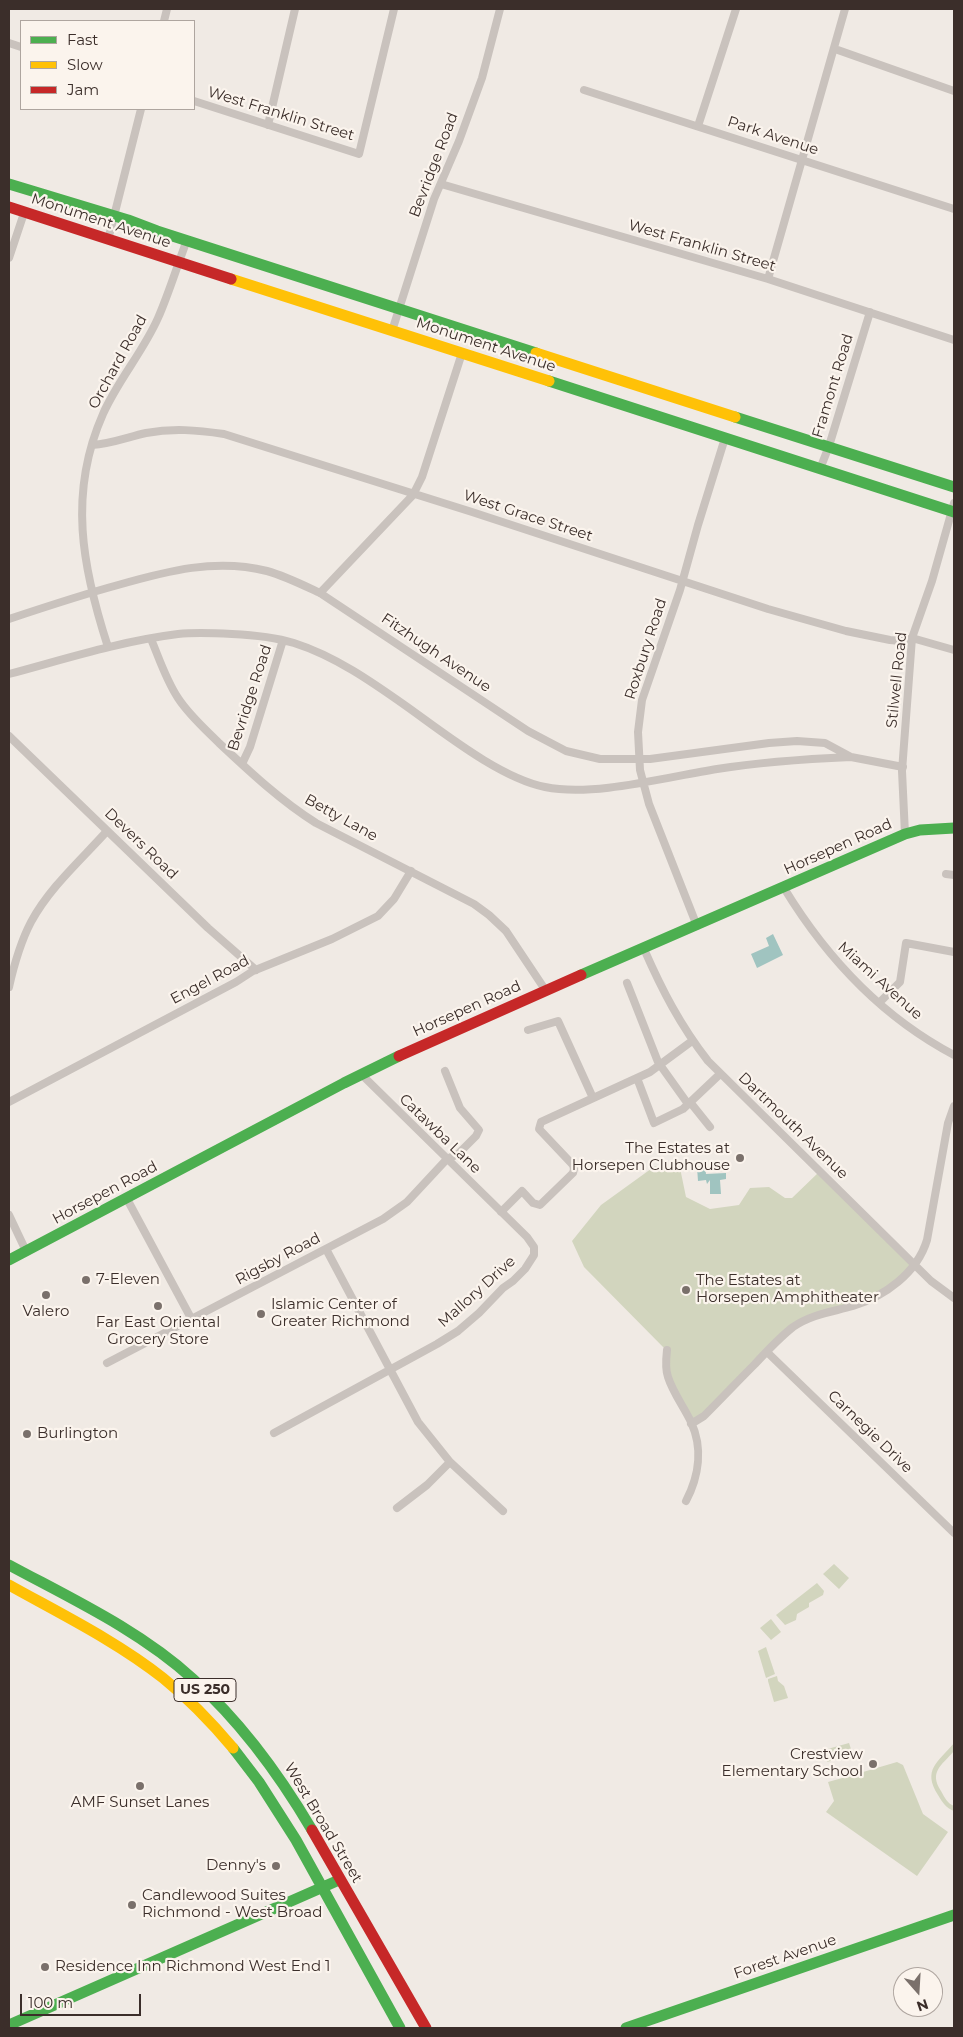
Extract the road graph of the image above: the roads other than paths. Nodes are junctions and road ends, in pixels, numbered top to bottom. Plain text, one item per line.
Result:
1 (295, 9) edge
2 (394, 9) edge
3 (500, 9) edge
4 (736, 9) edge
5 (844, 9) edge
6 (834, 49) junction
7 (584, 90) dead end
8 (954, 91) edge
9 (195, 102) edge
10 (142, 110) edge
11 (268, 125) junction
12 (698, 126) junction
13 (802, 160) junction
14 (441, 184) junction
15 (13, 186) edge
16 (9, 208) edge
17 (954, 210) edge
18 (24, 213) junction
19 (114, 216) junction
20 (108, 240) junction
21 (187, 240) junction
22 (9, 258) edge
23 (178, 262) junction
24 (768, 279) junction
25 (400, 308) junction
26 (870, 312) junction
27 (392, 331) junction
28 (954, 340) edge
29 (462, 354) junction
30 (725, 438) junction
31 (92, 445) junction
32 (829, 446) junction
33 (820, 469) junction
34 (954, 487) edge
35 (413, 494) junction
36 (954, 509) edge
37 (683, 581) junction
38 (92, 592) junction
39 (320, 593) junction
40 (9, 619) edge
41 (912, 638) junction
42 (150, 639) junction
43 (283, 640) junction
44 (108, 647) junction
45 (954, 650) edge
46 (9, 674) edge
47 (9, 736) edge
48 (851, 756) junction
49 (639, 759) junction
50 (242, 764) junction
51 (903, 767) junction
52 (643, 782) junction
53 (954, 828) edge
54 (107, 831) junction
55 (905, 834) junction
56 (411, 872) junction
57 (784, 888) junction
58 (696, 926) junction
59 (644, 949) junction
60 (954, 952) edge
61 (256, 970) junction
62 (626, 983) dead end
63 (9, 987) edge
64 (546, 991) junction
65 (879, 1002) junction
66 (528, 1030) dead end
67 (692, 1041) junction
68 (954, 1055) edge
69 (660, 1065) junction
70 (445, 1071) dead end
71 (362, 1074) junction
72 (720, 1074) junction
73 (637, 1078) junction
74 (593, 1098) junction
75 (9, 1102) edge
76 (689, 1103) junction
77 (954, 1106) edge
78 (710, 1127) dead end
79 (447, 1159) junction
80 (127, 1199) junction
81 (501, 1212) junction
82 (9, 1215) edge
83 (326, 1249) junction
84 (26, 1251) junction
85 (9, 1260) edge
86 (914, 1265) junction
87 (954, 1298) edge
88 (192, 1320) junction
89 (666, 1350) dead end
90 (767, 1352) junction
91 (107, 1364) dead end
92 (390, 1370) junction
93 (691, 1424) junction
94 (274, 1433) dead end
95 (450, 1462) junction
96 (686, 1501) dead end
97 (397, 1508) dead end
98 (503, 1510) dead end
99 (954, 1532) edge
100 (9, 1565) edge
101 (46, 1585) junction
102 (9, 1586) edge
103 (37, 1601) junction
104 (339, 1880) junction
105 (323, 1888) junction
106 (954, 1914) edge
107 (9, 2024) edge
108 (400, 2028) edge
109 (426, 2028) edge
110 (626, 2028) edge

1 - 11 street
2 - 11 street, West Franklin Street
3 - 14 street, Bevridge Road
4 - 12 street
5 - 6 street
6 - 8 street
6 - 13 street
7 - 12 street, Park Avenue
9 - 11 street, West Franklin Street
10 - 19 street
12 - 13 street, Park Avenue
13 - 17 street, Park Avenue
13 - 24 street
14 - 24 street, West Franklin Street
14 - 25 street, Bevridge Road
15 - 16 street
15 - 19 street, Monument Avenue
16 - 18 street, Monument Avenue
18 - 20 street, Monument Avenue
18 - 22 street
19 - 20 street
19 - 21 street, Monument Avenue
20 - 23 street, Monument Avenue
21 - 23 street, Orchard Road
21 - 25 street, Monument Avenue
23 - 27 street, Monument Avenue
23 - 31 street, Orchard Road
24 - 26 street, West Franklin Street
25 - 27 street, Bevridge Road
25 - 32 street, Monument Avenue
26 - 28 street, West Franklin Street
26 - 32 street, Framont Road
27 - 29 street, Monument Avenue
29 - 30 street, Monument Avenue
29 - 35 street
30 - 33 street, Monument Avenue
30 - 37 street, Roxbury Road
31 - 35 street, West Grace Street
31 - 38 street, Orchard Road
32 - 33 street, Framont Road
32 - 34 street, Monument Avenue
33 - 36 street, Monument Avenue
35 - 37 street, West Grace Street
35 - 39 street
36 - 41 street, Stilwell Road
37 - 41 street, West Grace Street
37 - 49 street, Roxbury Road
38 - 39 street, Fitzhugh Avenue
38 - 40 street, Fitzhugh Avenue
38 - 44 street, Orchard Road
39 - 49 street, Fitzhugh Avenue
41 - 45 street, West Grace Street
41 - 51 street, Stilwell Road
42 - 43 street, Fitzhugh Avenue
42 - 44 street, Fitzhugh Avenue
42 - 50 street, Betty Lane
43 - 50 street, Bevridge Road
43 - 52 street, Fitzhugh Avenue
44 - 46 street, Fitzhugh Avenue
47 - 54 street, Devers Road
48 - 49 street, Fitzhugh Avenue
48 - 51 street, Fitzhugh Avenue
48 - 52 street, Fitzhugh Avenue
49 - 52 street, Roxbury Road
50 - 56 street, Betty Lane
51 - 55 street, Stilwell Road
52 - 58 street, Roxbury Road
53 - 55 street, Horsepen Road
54 - 61 street, Devers Road
54 - 63 street
55 - 57 street, Horsepen Road
56 - 61 street, Engel Road
56 - 64 street, Betty Lane
57 - 58 street, Horsepen Road
57 - 65 street, Miami Avenue
58 - 59 street, Horsepen Road
59 - 64 street, Horsepen Road
59 - 67 street, Dartmouth Avenue
60 - 65 street
61 - 75 street, Engel Road
62 - 69 street
64 - 71 street, Horsepen Road
65 - 68 street, Miami Avenue
66 - 74 street
67 - 69 street
67 - 72 street, Dartmouth Avenue
69 - 73 street
69 - 76 street
70 - 79 street, Rigsby Road
71 - 79 street, Catawba Lane
71 - 80 street, Horsepen Road
72 - 76 street
72 - 86 street, Dartmouth Avenue
73 - 74 street
73 - 76 street
74 - 81 street
76 - 78 street
77 - 86 street
79 - 81 street, Catawba Lane
79 - 83 street, Rigsby Road
80 - 84 street, Horsepen Road
80 - 88 street
81 - 92 street, Mallory Drive
82 - 84 street
83 - 88 street, Rigsby Road
83 - 92 street
84 - 85 street, Horsepen Road
86 - 87 street, Dartmouth Avenue
86 - 90 street
88 - 91 street, Rigsby Road
89 - 93 street
90 - 93 street
90 - 99 street, Carnegie Drive
92 - 94 street, Mallory Drive
92 - 95 street
93 - 96 street
95 - 97 street
95 - 98 street
100 - 101 street, West Broad Street / US 250
101 - 103 street
101 - 104 street, West Broad Street / US 250
102 - 103 street, West Broad Street / US 250
103 - 105 street, West Broad Street / US 250
104 - 105 street
104 - 109 street, West Broad Street / US 250
105 - 107 street
105 - 108 street, West Broad Street / US 250
106 - 110 street, Forest Avenue

